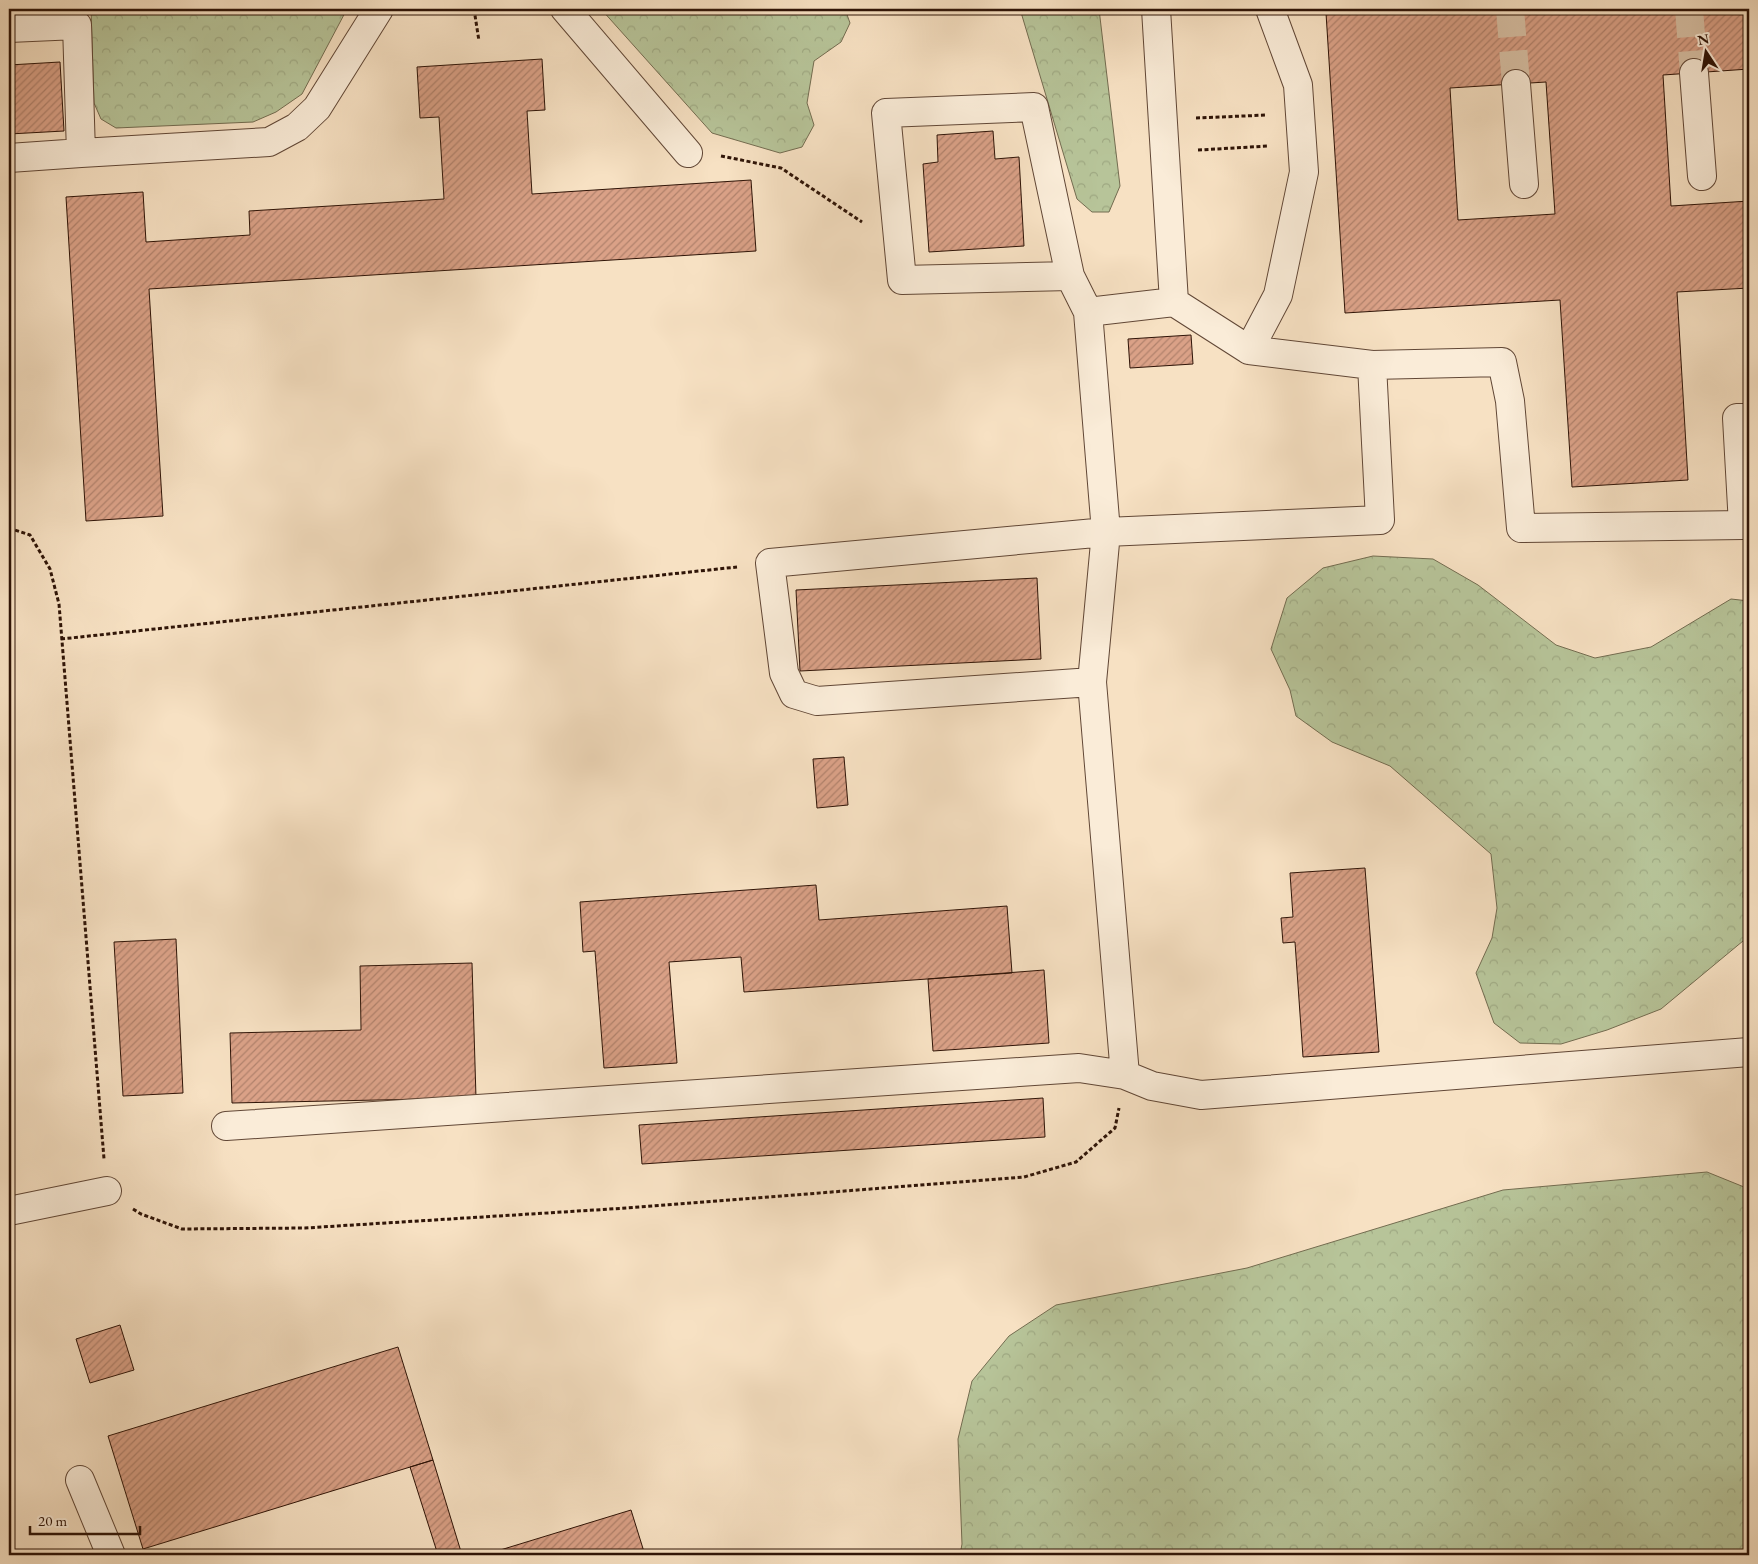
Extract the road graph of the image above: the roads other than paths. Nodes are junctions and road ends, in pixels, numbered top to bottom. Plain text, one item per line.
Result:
1 (379, 9) edge
2 (565, 9) edge
3 (1156, 9) edge
4 (1270, 9) edge
5 (77, 17) edge
6 (9, 28) edge
7 (1694, 73) tunnel mouth
8 (1516, 84) tunnel mouth
9 (81, 153) junction
10 (688, 154) road end
11 (9, 158) edge
12 (1702, 176) dead end
13 (1524, 184) dead end
14 (1070, 276) junction
15 (1174, 302) junction
16 (1088, 312) junction
17 (1248, 350) junction
18 (1372, 366) junction
19 (1749, 418) edge
20 (1106, 532) junction
21 (1092, 682) junction
22 (1749, 1052) edge
23 (1125, 1075) junction
24 (226, 1126) dead end
25 (107, 1191) road end
26 (9, 1211) edge
27 (80, 1480) dead end
28 (111, 1555) edge

1 - 9 lane
2 - 10 lane
3 - 15 lane
4 - 17 lane
5 - 6 lane
5 - 9 lane
7 - 12 lane
8 - 13 lane
9 - 11 lane
14 - 14 lane
14 - 16 lane
15 - 16 lane
15 - 17 lane
16 - 20 lane
17 - 18 lane
18 - 19 lane
18 - 20 lane
20 - 21 lane
20 - 21 lane
21 - 23 lane
22 - 23 lane
23 - 24 lane
25 - 26 lane
27 - 28 lane

